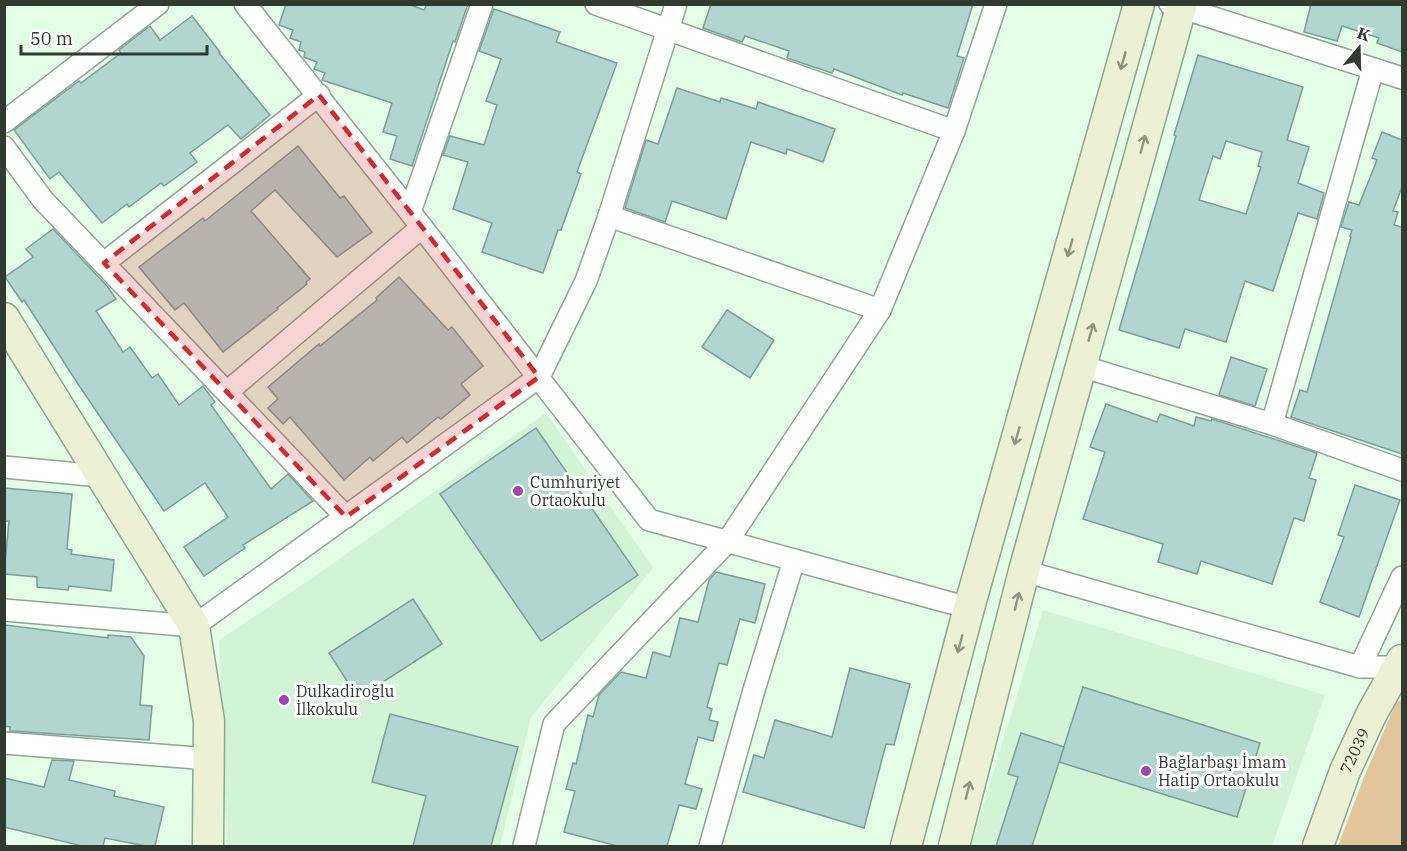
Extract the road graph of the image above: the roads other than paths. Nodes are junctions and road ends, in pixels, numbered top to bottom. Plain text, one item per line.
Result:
1 (158, 4) edge
2 (245, 4) edge
3 (482, 4) edge
4 (596, 4) edge
5 (676, 4) edge
6 (996, 4) edge
7 (1139, 4) edge
8 (1177, 5) edge
9 (669, 30) junction
10 (1373, 69) junction
11 (1402, 78) edge
12 (319, 95) junction
13 (4, 122) edge
14 (954, 131) junction
15 (4, 147) edge
16 (609, 216) junction
17 (416, 220) junction
18 (104, 263) junction
19 (880, 310) junction
20 (8, 329) edge
21 (1081, 366) junction
22 (539, 377) junction
23 (227, 392) junction
24 (1272, 424) junction
25 (4, 467) edge
26 (1402, 470) edge
27 (101, 476) junction
28 (346, 517) junction
29 (727, 542) junction
30 (794, 560) junction
31 (1024, 571) junction
32 (1402, 577) edge
33 (969, 608) junction
34 (4, 610) edge
35 (194, 626) junction
36 (1401, 664) edge
37 (1360, 667) junction
38 (4, 743) edge
39 (209, 759) junction
40 (208, 846) edge
41 (524, 846) edge
42 (710, 846) edge
43 (906, 846) edge
44 (954, 846) edge
45 (1318, 846) edge

1 - 13 street
2 - 12 street
3 - 17 street
4 - 9 street
5 - 9 street
6 - 14 street
7 -> 33 main road
8 - 10 street
21 -> 8 main road
9 - 14 street
9 - 16 street
10 - 11 street
10 - 24 street
12 - 17 street
12 - 18 street
14 - 19 street
15 - 18 street
16 - 19 street
16 - 22 street
17 - 22 street
17 - 23 street
18 - 23 street
19 - 29 street
20 - 27 main road
21 - 24 street
21 - 31 main road
22 - 28 street
22 - 29 street
23 - 28 street
24 - 26 street
25 - 27 street
27 - 35 main road
28 - 35 street
29 - 30 street
29 - 41 street
30 - 33 street
30 - 42 street
31 - 37 street
44 -> 31 main road
32 - 37 street
33 -> 43 main road
34 - 35 street
35 - 39 main road
36 - 37 street
36 - 45 main road, 72039
38 - 39 street
39 - 40 main road

